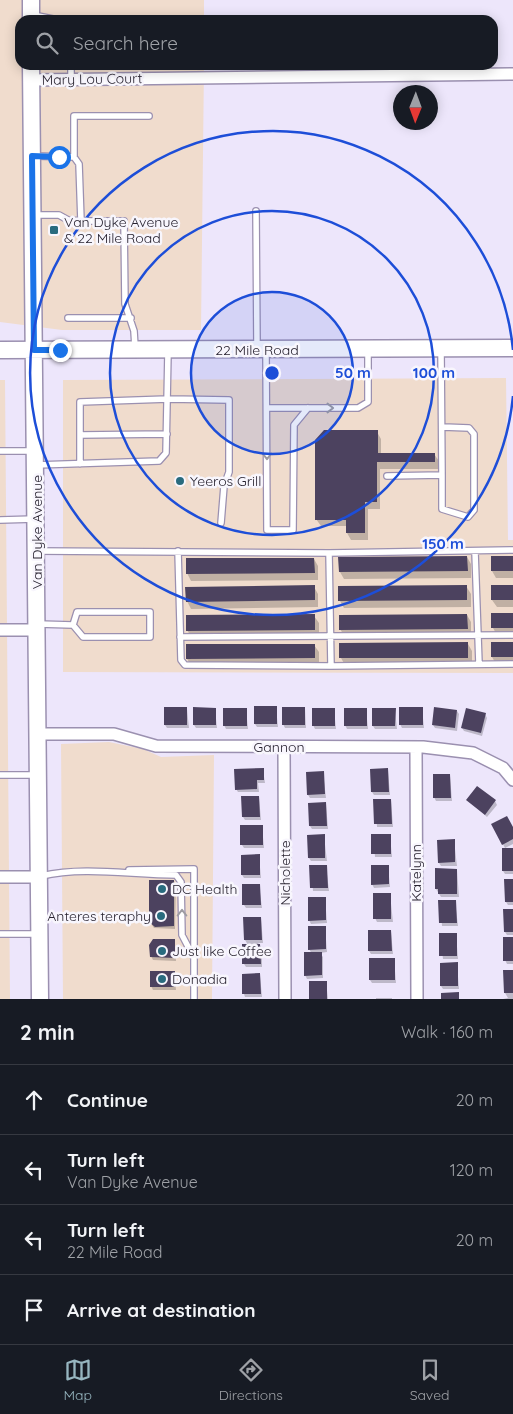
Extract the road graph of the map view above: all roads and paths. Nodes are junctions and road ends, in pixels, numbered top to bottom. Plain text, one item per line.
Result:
1 (71, 70) edge
2 (31, 72) edge
3 (513, 74) edge
4 (71, 80) junction
5 (149, 116) dead end
6 (32, 156) junction
7 (74, 157) junction
8 (256, 211) dead end
9 (32, 215) junction
10 (81, 221) junction
11 (68, 318) dead end
12 (131, 318) junction
13 (513, 348) edge
14 (368, 349) junction
15 (441, 349) junction
16 (0, 350) edge
17 (34, 350) junction
18 (135, 350) junction
19 (168, 350) junction
20 (262, 350) junction
21 (168, 399) junction
22 (267, 408) junction
23 (308, 408) junction
24 (443, 427) junction
25 (167, 434) junction
26 (80, 435) junction
27 (0, 451) edge
28 (35, 458) junction
29 (80, 464) junction
30 (442, 475) junction
31 (387, 476) dead end
32 (37, 519) junction
33 (0, 520) edge
34 (221, 523) dead end
35 (513, 550) edge
36 (178, 551) junction
37 (37, 552) junction
38 (474, 552) junction
39 (329, 553) junction
40 (73, 625) junction
41 (38, 627) junction
42 (0, 630) edge
43 (478, 635) junction
44 (513, 635) edge
45 (331, 636) junction
46 (180, 637) junction
47 (479, 664) junction
48 (513, 664) edge
49 (331, 666) junction
50 (38, 734) junction
51 (284, 747) junction
52 (416, 747) junction
53 (0, 775) edge
54 (38, 776) junction
55 (513, 780) edge
56 (126, 871) junction
57 (0, 877) edge
58 (39, 877) junction
59 (0, 934) edge
60 (39, 934) junction
61 (194, 958) junction
62 (40, 999) edge
63 (194, 999) edge
64 (285, 999) edge
65 (417, 999) edge

1 - 4 lane
2 - 4 street, Mary Lou Court
2 - 6 main road, Van Dyke Avenue
3 - 4 street, Mary Lou Court
5 - 7 lane
6 - 7 lane
6 - 9 main road, Van Dyke Avenue
7 - 10 lane
8 - 20 lane
9 - 10 lane
9 - 17 main road, Van Dyke Avenue
10 - 12 lane
11 - 12 lane
12 - 18 lane
13 - 15 main road, 22 Mile Road
14 - 15 main road, 22 Mile Road
14 - 20 main road, 22 Mile Road
23 -> 14 lane
15 - 24 lane
16 - 17 main road, 22 Mile Road
17 - 18 main road, 22 Mile Road
17 - 28 main road, Van Dyke Avenue
18 - 19 main road, 22 Mile Road
19 - 20 main road, 22 Mile Road
19 - 21 lane
20 - 22 lane
21 - 25 lane
21 - 26 lane
21 - 34 lane
22 - 23 lane
22 -> 23 lane
24 - 30 lane
24 - 30 lane
25 - 26 lane
25 - 29 lane
26 - 29 lane
27 - 28 lane
28 - 29 lane
28 - 32 main road, Van Dyke Avenue
30 - 31 lane
32 - 33 lane
32 - 37 main road, Van Dyke Avenue
35 - 38 lane
36 - 37 lane
36 - 39 lane
36 - 46 lane
37 - 41 main road, Van Dyke Avenue
38 - 39 lane
38 - 43 lane
39 - 45 lane
40 - 40 lane
40 - 41 lane
41 - 42 street
41 - 50 main road, Van Dyke Avenue
43 - 44 lane
43 - 45 lane
43 - 47 lane
45 - 46 lane
45 - 49 lane
46 - 49 lane
47 - 48 lane
47 - 49 lane
50 - 51 street, Gannon
50 - 54 main road, Van Dyke Avenue
51 - 52 street, Gannon
51 - 64 street, Nicholette
52 - 55 street, Gannon
52 - 65 street, Katelynn
53 - 54 lane
54 - 58 main road, Van Dyke Avenue
56 - 58 lane
61 -> 56 lane
56 - 61 lane
57 - 58 street
58 - 60 main road, Van Dyke Avenue
59 - 60 lane
60 - 62 main road, Van Dyke Avenue
61 - 63 lane

